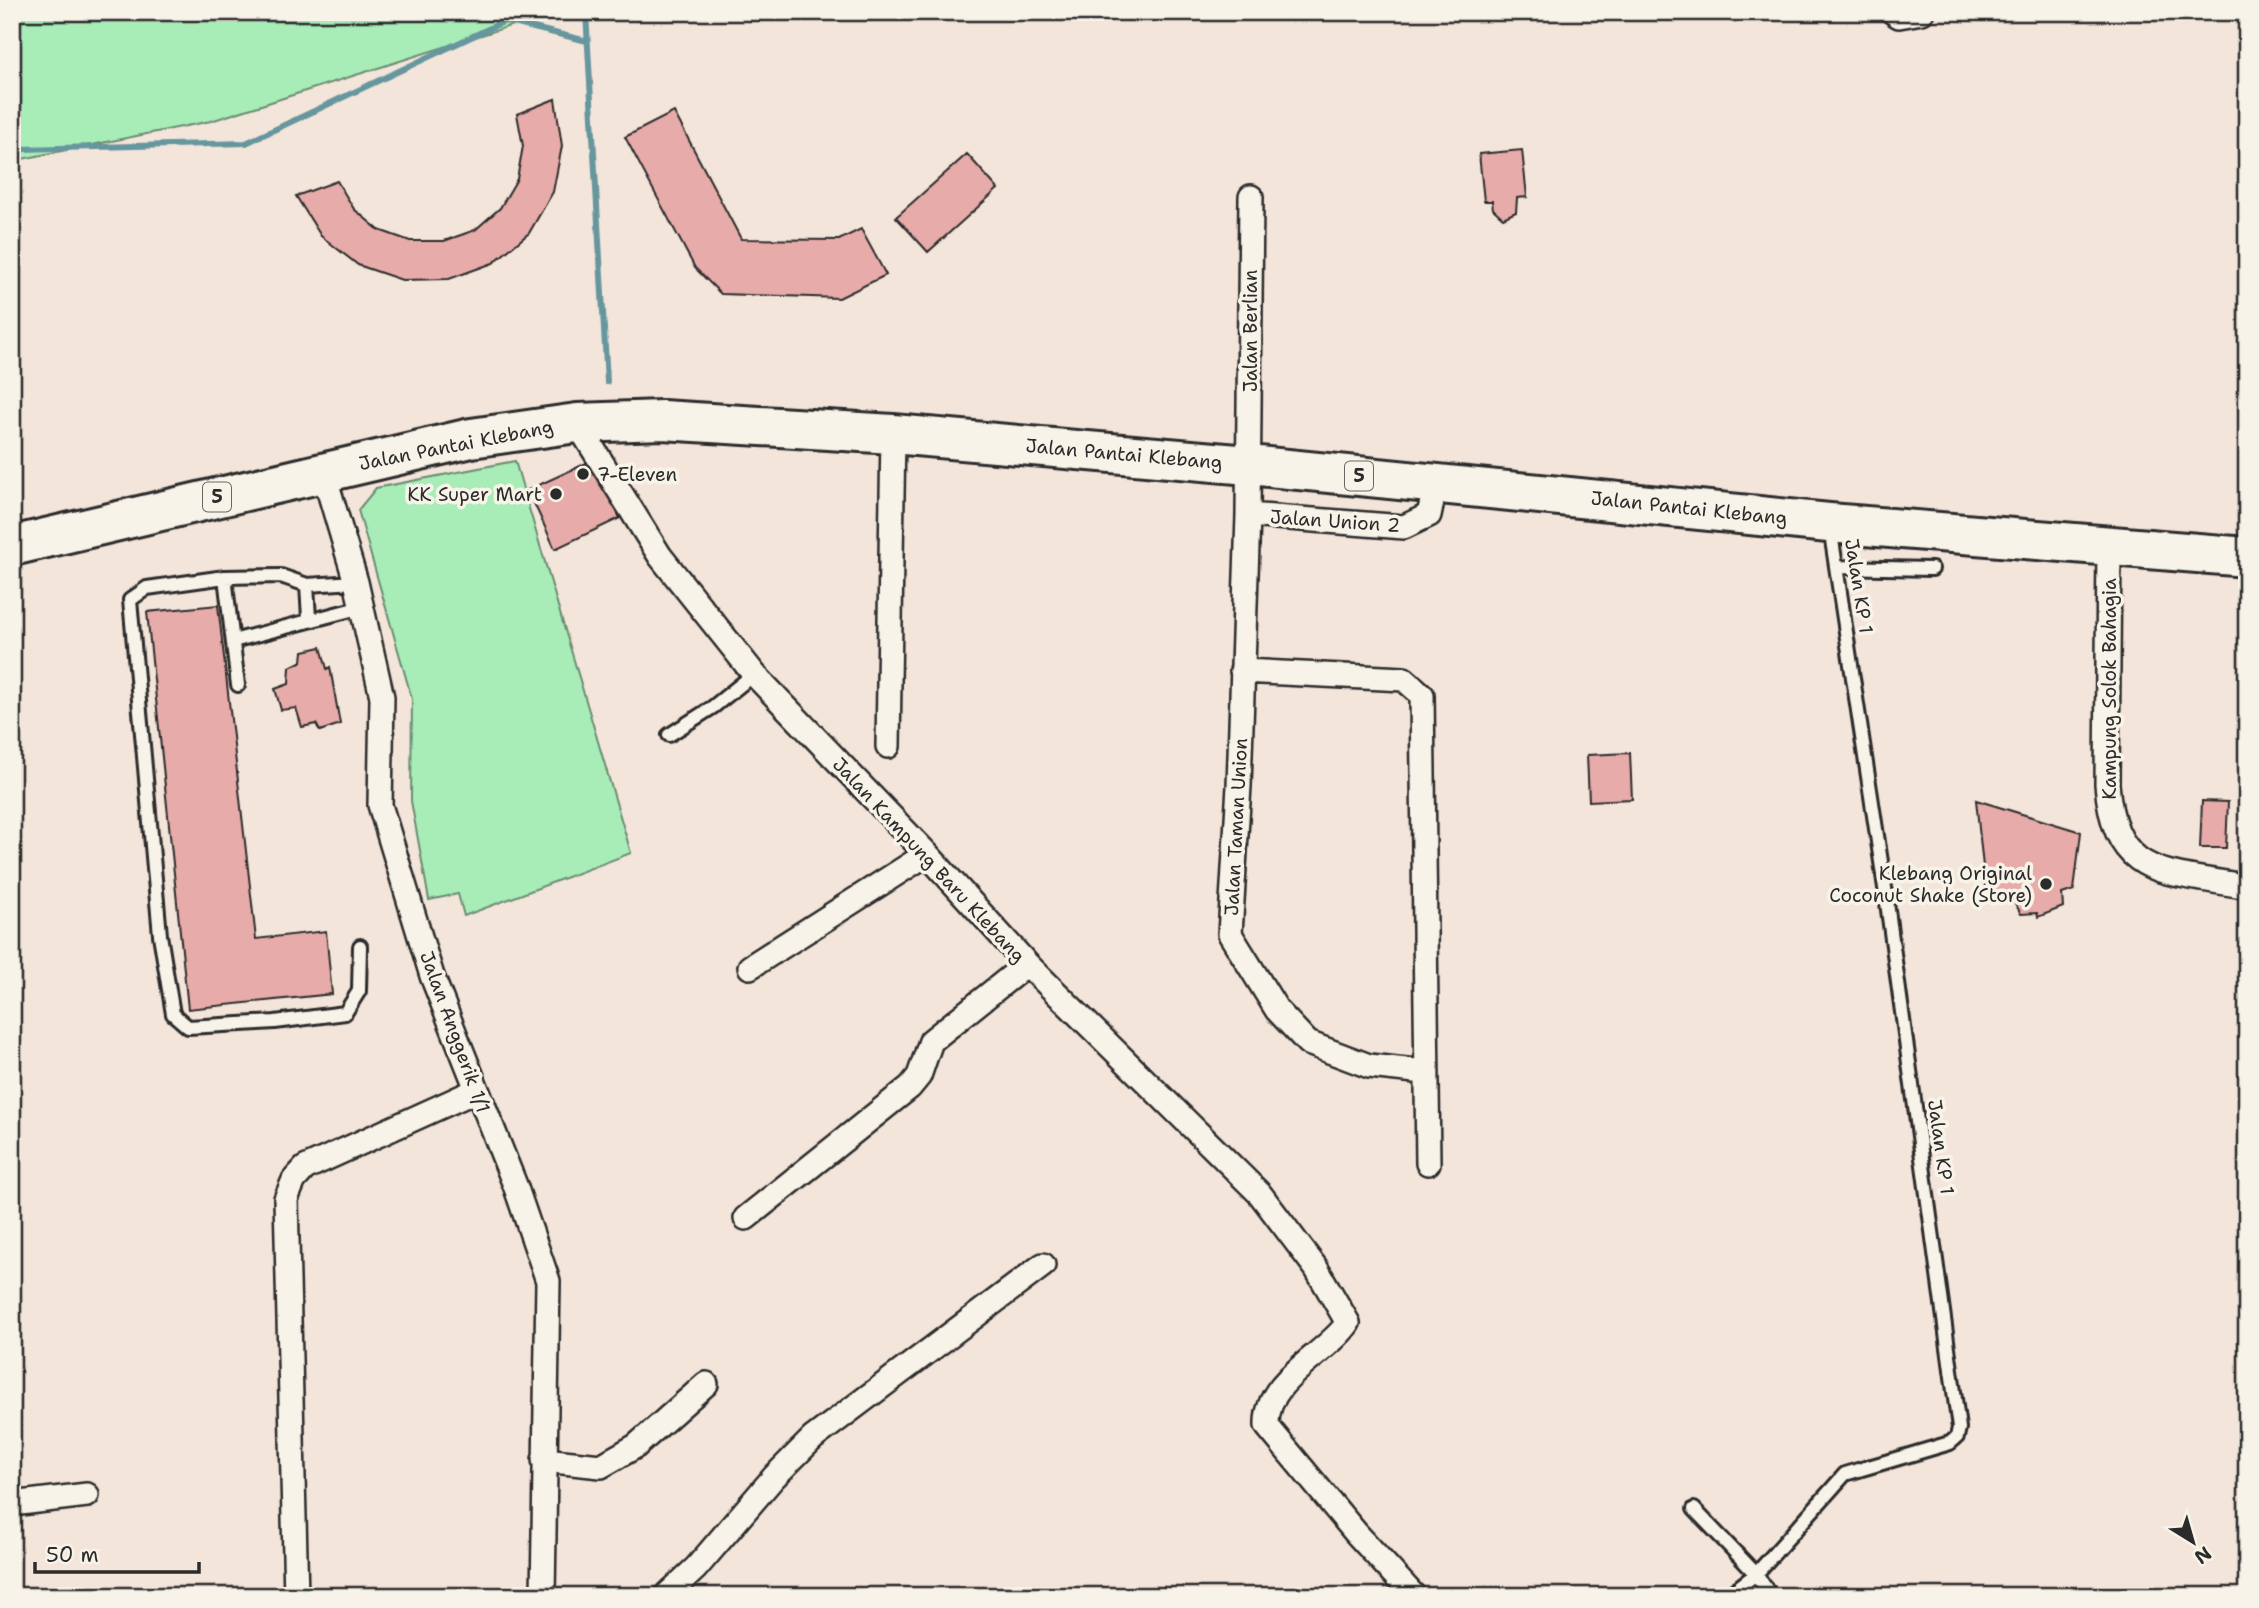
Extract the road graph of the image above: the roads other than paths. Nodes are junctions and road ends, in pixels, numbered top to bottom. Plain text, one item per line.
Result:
1 (1893, 12) edge
2 (1922, 12) edge
3 (1251, 197) dead end
4 (577, 422) junction
5 (893, 434) junction
6 (1249, 465) junction
7 (323, 471) junction
8 (1436, 483) junction
9 (1248, 515) junction
10 (1829, 523) junction
11 (2109, 544) junction
12 (12, 546) edge
13 (2247, 558) edge
14 (1836, 567) junction
15 (1932, 569) dead end
16 (225, 577) junction
17 (356, 582) junction
18 (307, 585) junction
19 (362, 607) junction
20 (309, 618) junction
21 (233, 640) junction
22 (1242, 671) junction
23 (754, 674) junction
24 (238, 685) dead end
25 (669, 735) dead end
26 (888, 746) dead end
27 (927, 854) junction
28 (2247, 887) edge
29 (360, 946) dead end
30 (1027, 964) junction
31 (750, 967) dead end
32 (1425, 1072) junction
33 (475, 1091) junction
34 (1428, 1163) dead end
35 (746, 1218) dead end
36 (1043, 1265) dead end
37 (706, 1384) dead end
38 (544, 1460) junction
39 (87, 1495) dead end
40 (12, 1504) edge
41 (1694, 1509) dead end
42 (1756, 1574) junction
43 (296, 1596) edge
44 (543, 1596) edge
45 (666, 1596) edge
46 (1414, 1596) edge
47 (1727, 1596) edge
48 (1771, 1596) edge

1 - 2 street
3 - 6 street, Jalan Berlian
4 - 5 highway, Jalan Pantai Klebang / 5
4 - 7 highway, Jalan Pantai Klebang / 5
4 - 23 street, Jalan Kampung Baru Klebang
5 - 6 highway, Jalan Pantai Klebang / 5
5 - 26 street
6 - 8 highway, Jalan Pantai Klebang / 5
6 - 9 street, Jalan Taman Union
7 - 12 highway, Jalan Pantai Klebang / 5
7 - 17 street, Jalan Anggerik 1/1
8 - 9 street, Jalan Union 2
8 - 10 highway, Jalan Pantai Klebang / 5
9 - 22 street, Jalan Taman Union
10 - 11 highway, Jalan Pantai Klebang / 5
10 - 14 lane, Jalan KP 1
11 - 13 highway, Jalan Pantai Klebang / 5
11 - 28 street, Kampung Solok Bahagia
14 - 15 lane
14 - 42 lane, Jalan KP 1
16 - 18 lane
16 - 21 lane
16 - 29 lane
17 - 18 lane
17 - 19 street, Jalan Anggerik 1/1
18 - 20 lane
19 - 20 lane
19 - 33 street, Jalan Anggerik 1/1
20 - 21 lane
21 - 24 lane
22 - 32 street, Jalan Taman Union
22 - 32 street
23 - 25 lane
23 - 27 street, Jalan Kampung Baru Klebang
27 - 30 street, Jalan Kampung Baru Klebang
27 - 31 street
30 - 35 street
30 - 46 street, Jalan Kampung Baru Klebang
32 - 34 street
33 - 38 street, Jalan Anggerik 1/1
33 - 43 street
36 - 45 street
37 - 38 street
38 - 44 street, Jalan Anggerik 1/1
39 - 40 street
41 - 42 lane
42 - 47 lane, Jalan KP 1
42 - 48 lane

